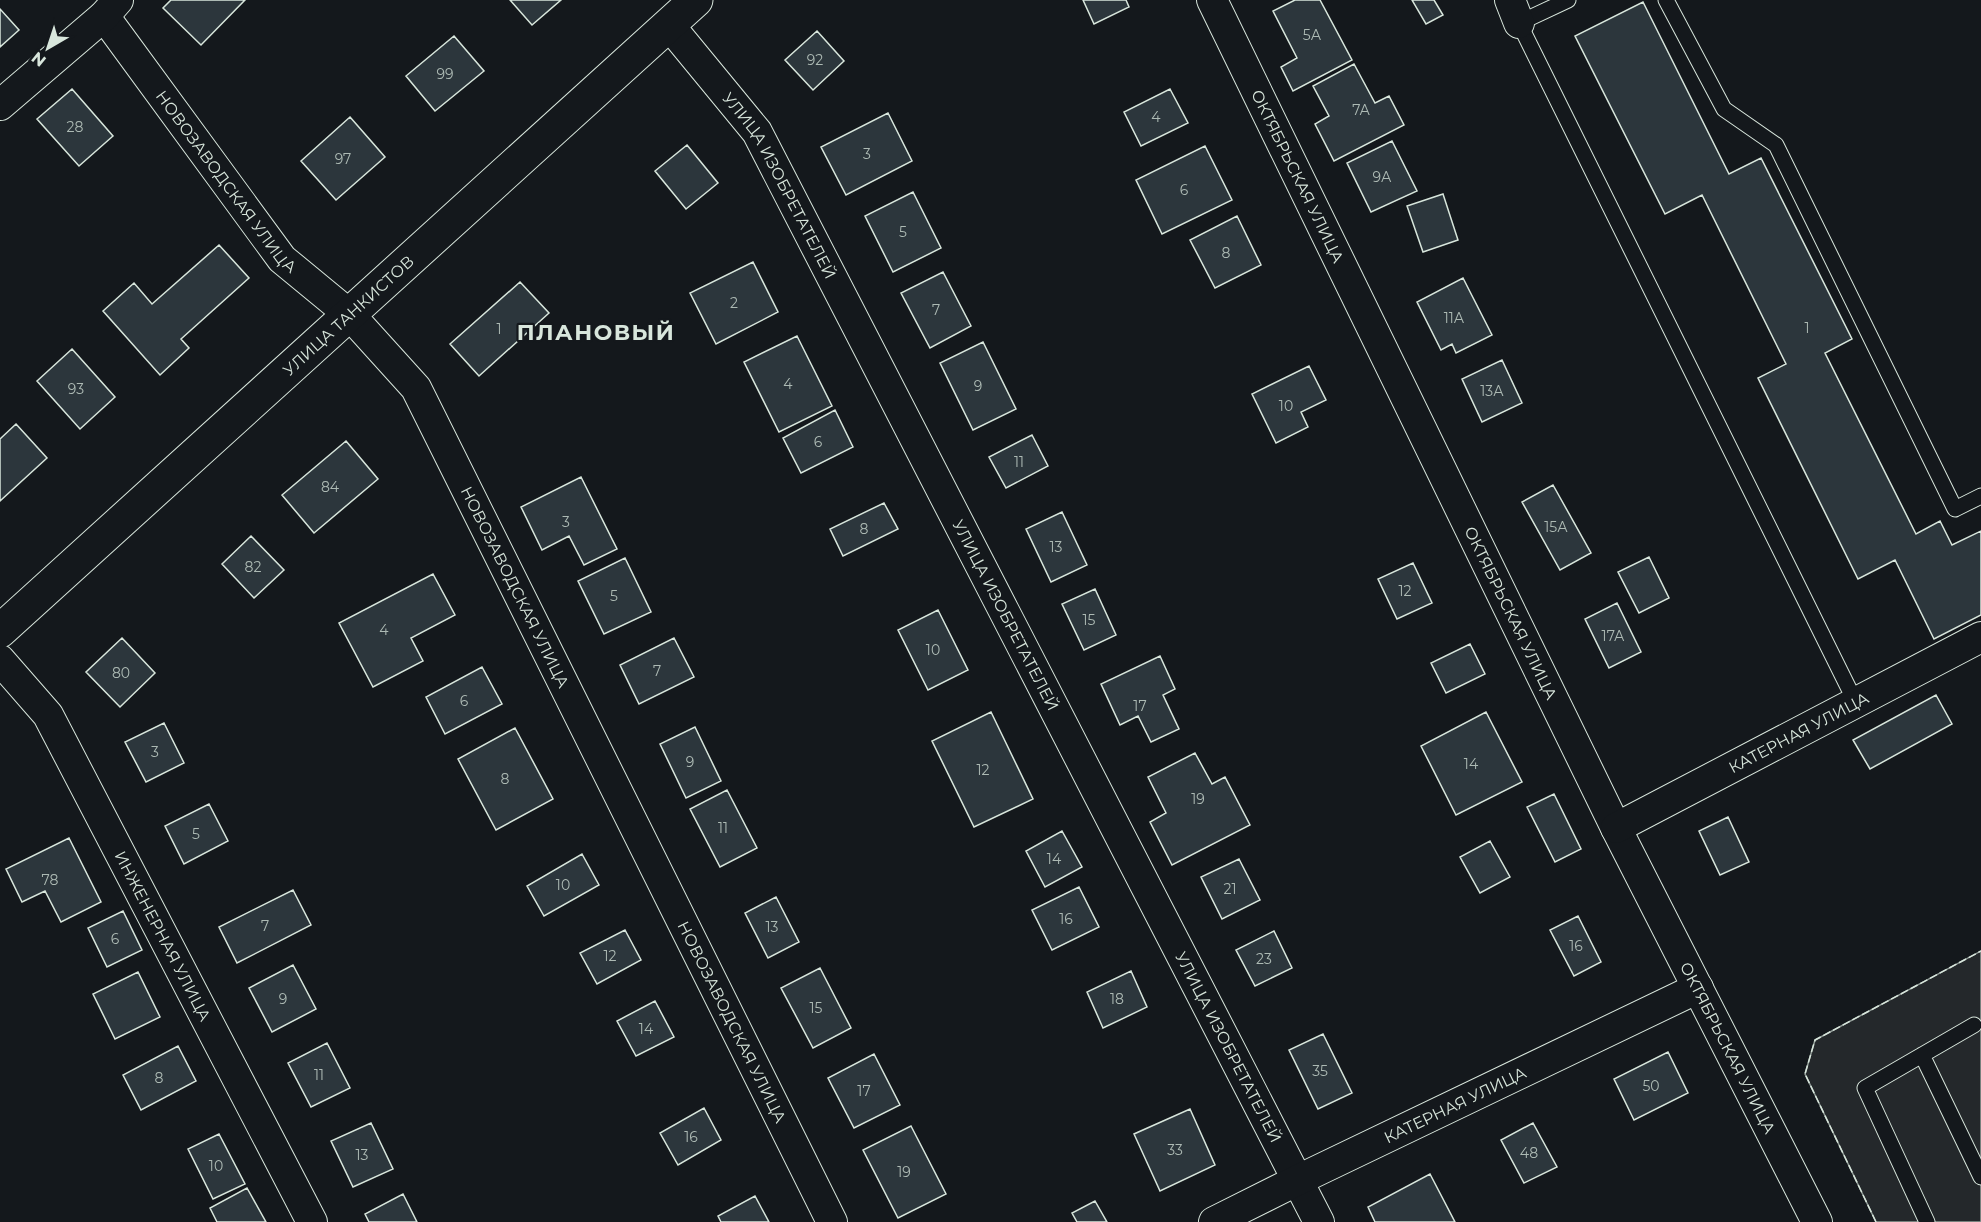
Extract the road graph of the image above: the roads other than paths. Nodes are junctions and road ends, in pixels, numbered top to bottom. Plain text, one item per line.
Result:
1 (696, 0) edge
2 (1212, 0) edge
3 (1568, 0) edge
4 (1666, 0) edge
5 (111, 8) edge
6 (1515, 12) edge
7 (669, 25) junction
8 (0, 105) edge
9 (350, 315) junction
10 (1981, 496) edge
11 (0, 631) edge
12 (1981, 638) edge
13 (0, 660) edge
14 (1856, 701) junction
15 (1616, 828) junction
16 (1698, 988) junction
17 (1979, 1028) edge
18 (1922, 1055) junction
19 (1981, 1177) edge
20 (1298, 1179) junction
21 (312, 1222) edge
22 (832, 1222) edge
23 (1214, 1222) edge
24 (1319, 1222) edge
25 (1817, 1222) edge
26 (1927, 1222) edge

1 - 7 street, УЛИЦА ТАНКИСТОВ
2 - 15 street, ОКТЯБРЬСКАЯ УЛИЦА
3 - 6 lane
4 - 10 lane
5 - 8 street
5 - 9 street, НОВОЗАВОДСКАЯ УЛИЦА
6 - 14 lane
7 - 9 street, УЛИЦА ТАНКИСТОВ
7 - 20 street, УЛИЦА ИЗОБРЕТАТЕЛЕЙ
9 - 11 street, УЛИЦА ТАНКИСТОВ
9 - 22 street, НОВОЗАВОДСКАЯ УЛИЦА
12 - 14 street, КАТЕРНАЯ УЛИЦА
13 - 21 street, ИНЖЕНЕРНАЯ УЛИЦА
14 - 15 street, КАТЕРНАЯ УЛИЦА
15 - 16 street, ОКТЯБРЬСКАЯ УЛИЦА
16 - 20 street, КАТЕРНАЯ УЛИЦА
16 - 25 street, ОКТЯБРЬСКАЯ УЛИЦА
17 - 18 lane
18 - 19 lane
18 - 26 lane
20 - 23 street, КАТЕРНАЯ УЛИЦА
20 - 24 street, УЛИЦА ИЗОБРЕТАТЕЛЕЙ

